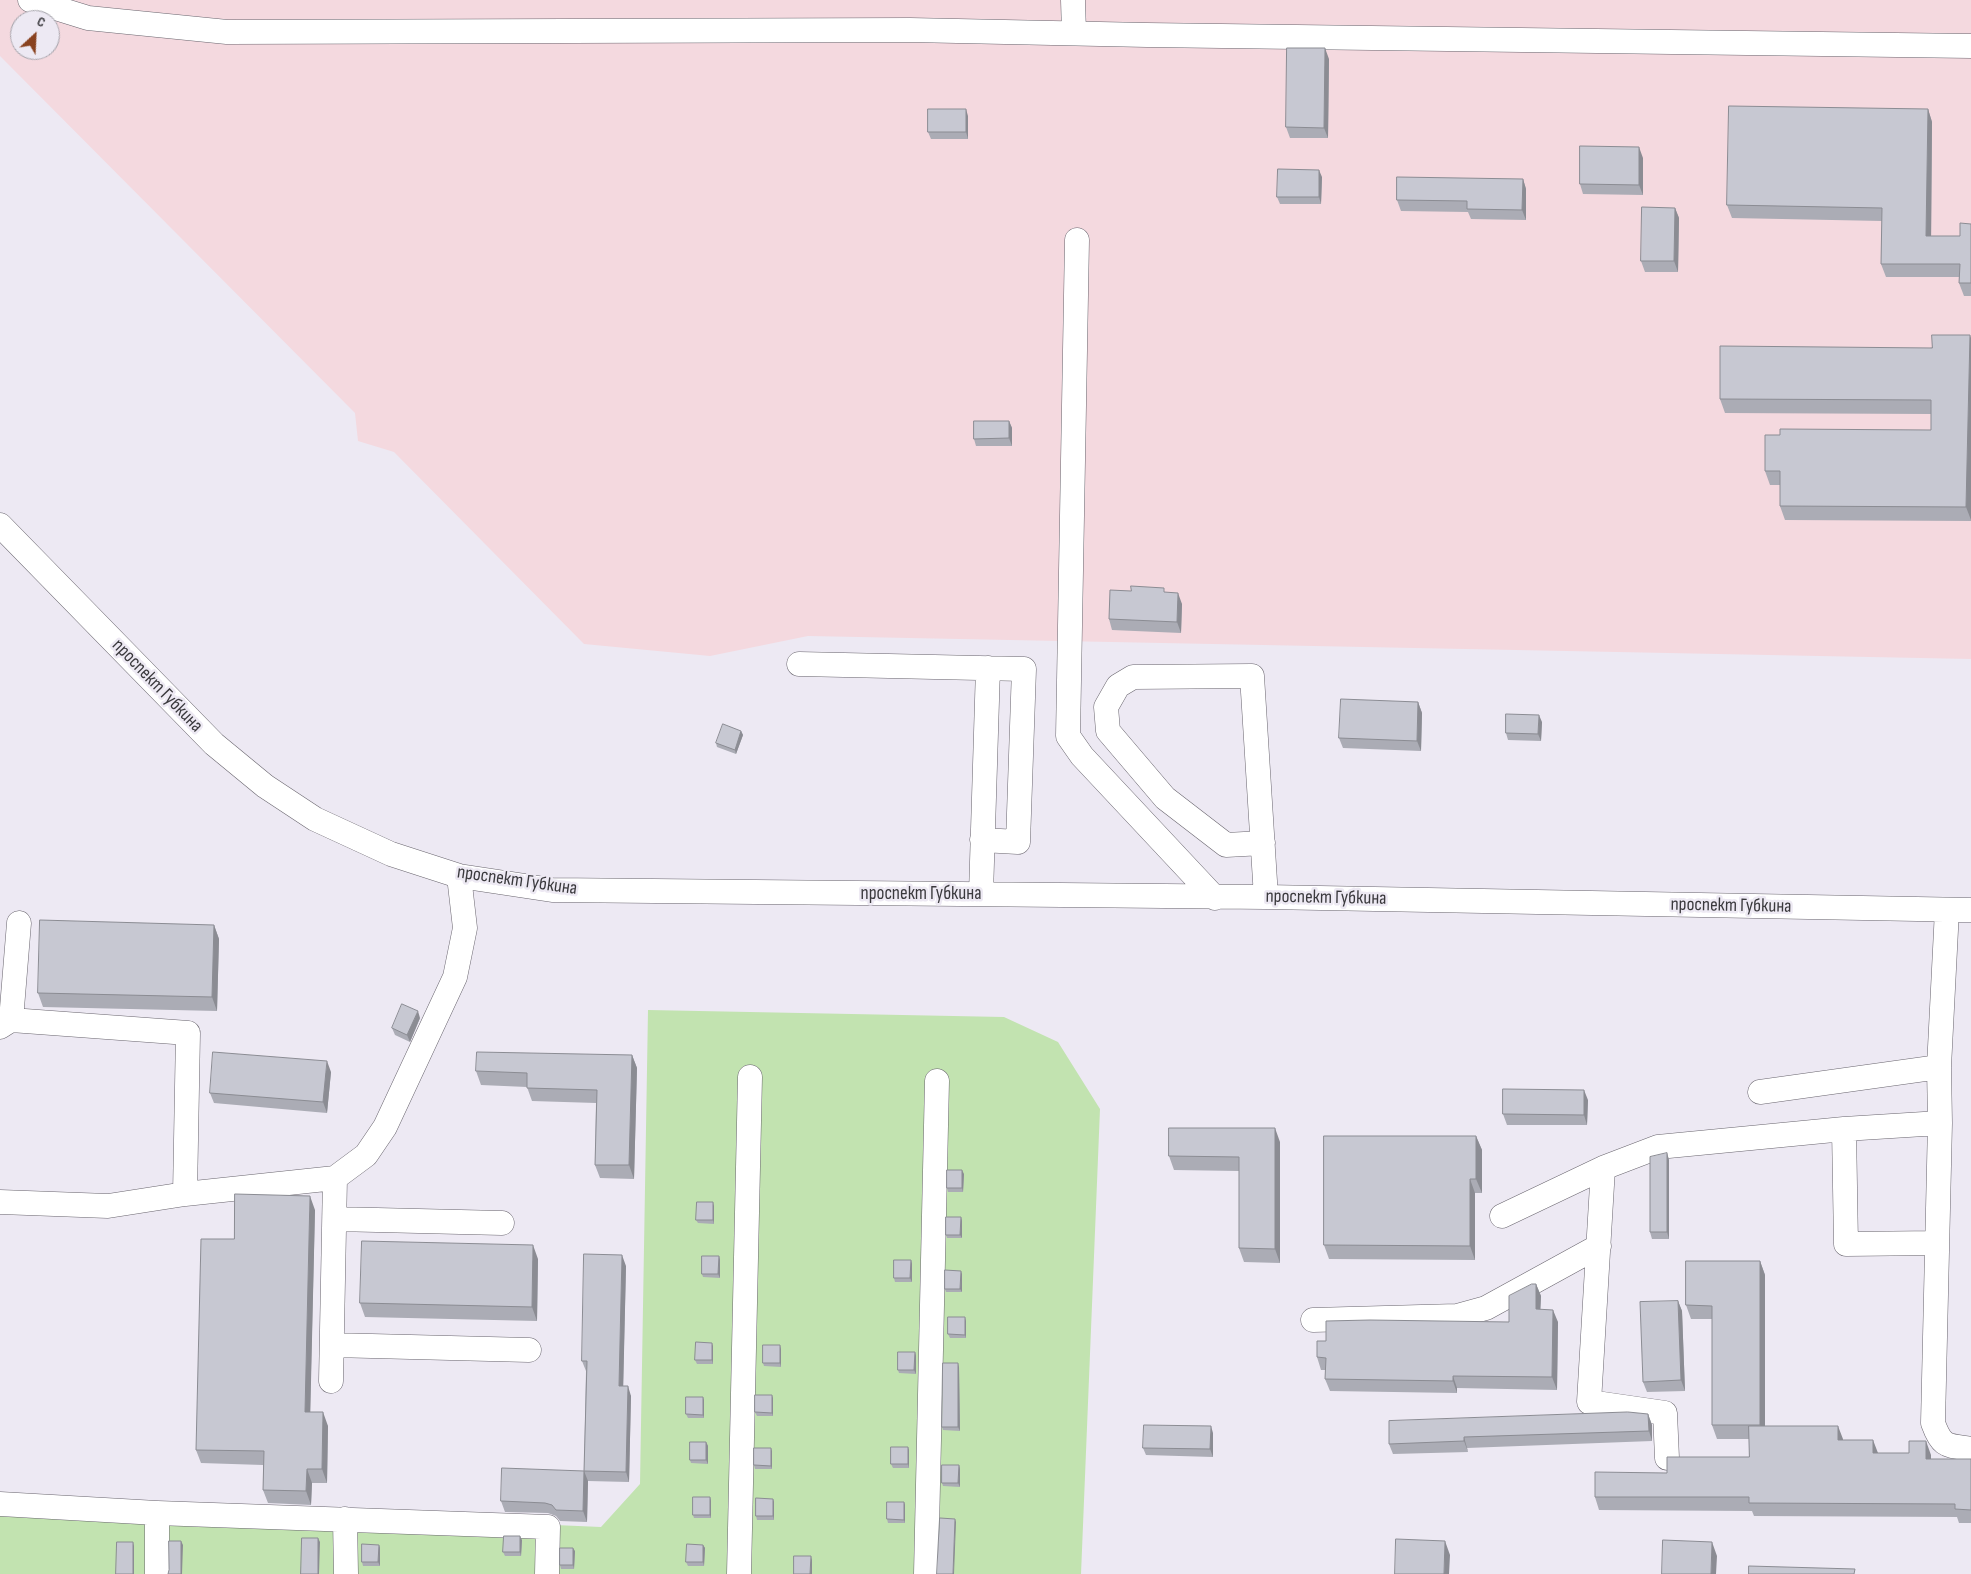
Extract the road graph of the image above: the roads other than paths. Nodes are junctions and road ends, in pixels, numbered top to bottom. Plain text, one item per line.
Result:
1 (30, 0) edge
2 (1074, 0) edge
3 (1074, 33) junction
4 (1971, 46) edge
5 (1077, 240) dead end
6 (0, 525) edge
7 (799, 664) dead end
8 (988, 668) junction
9 (982, 840) junction
10 (1263, 843) junction
11 (459, 876) junction
12 (980, 894) junction
13 (1266, 897) junction
14 (1215, 898) junction
15 (1947, 910) junction
16 (1971, 910) edge
17 (19, 923) dead end
18 (5, 1024) edge
19 (1939, 1067) junction
20 (750, 1077) dead end
21 (937, 1081) dead end
22 (1760, 1092) dead end
23 (1940, 1124) junction
24 (1844, 1129) junction
25 (1603, 1168) junction
26 (336, 1178) junction
27 (185, 1194) junction
28 (0, 1202) edge
29 (1502, 1216) dead end
30 (334, 1219) junction
31 (502, 1223) dead end
32 (1936, 1243) junction
33 (1598, 1246) junction
34 (1313, 1320) dead end
35 (332, 1345) junction
36 (529, 1350) dead end
37 (330, 1382) dead end
38 (1971, 1449) edge
39 (1668, 1458) edge
40 (0, 1504) edge
41 (157, 1513) junction
42 (345, 1519) junction
43 (158, 1574) edge
44 (346, 1574) edge
45 (547, 1574) edge
46 (740, 1574) edge
47 (926, 1574) edge

1 - 3 street
2 - 3 street
3 - 4 street
5 - 14 street
6 - 11 street, проспект Губкина
7 - 8 street
8 - 9 street
8 - 9 street
9 - 12 street
10 - 10 street
10 - 13 street
11 - 12 street, проспект Губкина
11 - 26 street
12 - 14 street, проспект Губкина
13 - 14 street, проспект Губкина
13 - 15 street, проспект Губкина
15 - 16 street, проспект Губкина
15 - 19 street
17 - 18 street
18 - 27 street
19 - 22 street
19 - 23 street
20 - 46 street
21 - 47 street
23 - 24 street
23 - 32 street
24 - 25 street
24 - 32 street
25 - 29 street
25 - 33 street
26 - 27 street
26 - 30 street
27 - 28 street
30 - 31 street
30 - 35 street
32 - 38 street
33 - 34 street
33 - 39 street
35 - 36 street
35 - 37 street
40 - 41 street
41 - 42 street
41 - 43 street
42 - 44 street
42 - 45 street

